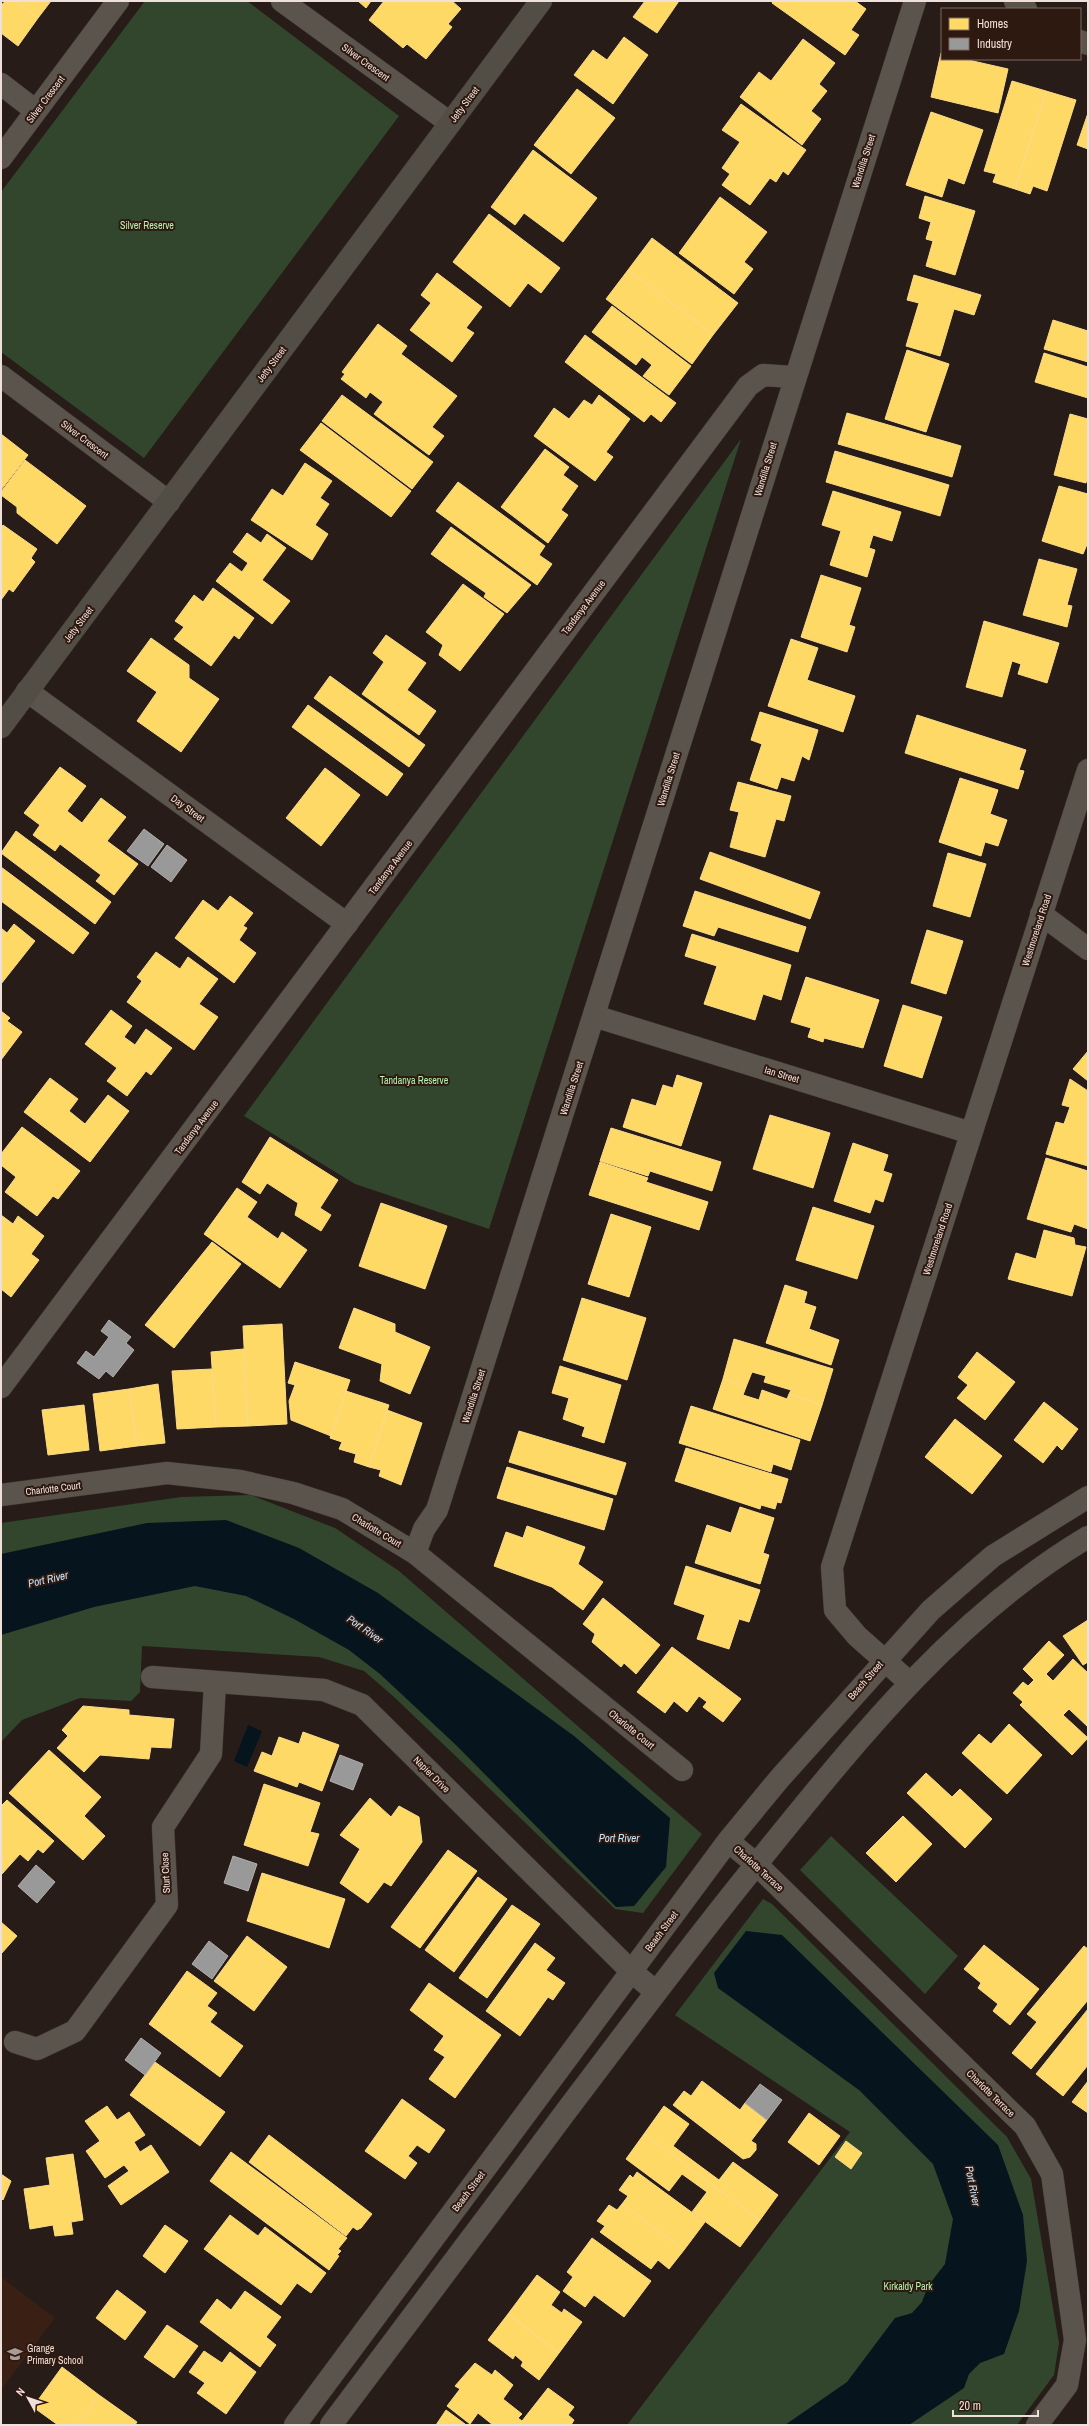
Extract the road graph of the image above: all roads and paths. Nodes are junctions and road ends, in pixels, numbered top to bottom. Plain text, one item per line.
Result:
1 (118, 1) edge
2 (282, 1) edge
3 (541, 1) edge
4 (915, 1) edge
5 (1015, 1) edge
6 (1025, 8) edge
7 (1, 84) edge
8 (36, 111) junction
9 (450, 123) junction
10 (1, 158) edge
11 (1, 376) edge
12 (794, 377) junction
13 (168, 502) junction
14 (27, 692) junction
15 (1, 727) edge
16 (1088, 770) edge
17 (1041, 914) junction
18 (348, 924) junction
19 (1088, 949) edge
20 (594, 1016) junction
21 (971, 1133) junction
22 (1, 1387) edge
23 (1, 1495) edge
24 (1088, 1496) edge
25 (1088, 1537) edge
26 (415, 1553) junction
27 (884, 1659) junction
28 (152, 1677) dead end
29 (215, 1683) junction
30 (910, 1683) junction
31 (682, 1770) dead end
32 (728, 1841) junction
33 (756, 1864) junction
34 (631, 1971) junction
35 (656, 1992) junction
36 (15, 2042) dead end
37 (295, 2425) edge
38 (331, 2425) edge
39 (1037, 2425) edge

1 - 8 street, Silver Crescent
2 - 9 street, Silver Crescent
3 - 9 street, Jetty Street
4 - 12 street, Wandilla Street
5 - 6 street
7 - 8 street
8 - 10 street, Silver Crescent
9 - 13 street, Jetty Street
11 - 13 street, Silver Crescent
12 - 18 street, Tandanya Avenue
12 - 20 street, Wandilla Street
13 - 14 street, Jetty Street
14 - 15 street, Jetty Street
14 - 18 street, Day Street
16 - 17 street, Westmoreland Road
17 - 19 street
17 - 21 street, Westmoreland Road
18 - 22 street, Tandanya Avenue
20 - 21 street, Ian Street
20 - 26 street, Wandilla Street
21 - 27 street, Westmoreland Road
23 - 26 street, Charlotte Court
24 - 27 street, Beach Street
25 - 30 street
26 - 31 street, Charlotte Court
27 - 30 street, Westmoreland Road
27 - 32 street, Beach Street
28 - 29 street, Napier Drive
29 - 34 street, Napier Drive
29 - 36 street, Sturt Close
30 - 33 street
32 - 33 street, Charlotte Terrace
32 - 34 street, Beach Street
33 - 35 street
33 - 39 street, Charlotte Terrace
34 - 35 street, Napier Drive
34 - 37 street, Beach Street
35 - 38 street

